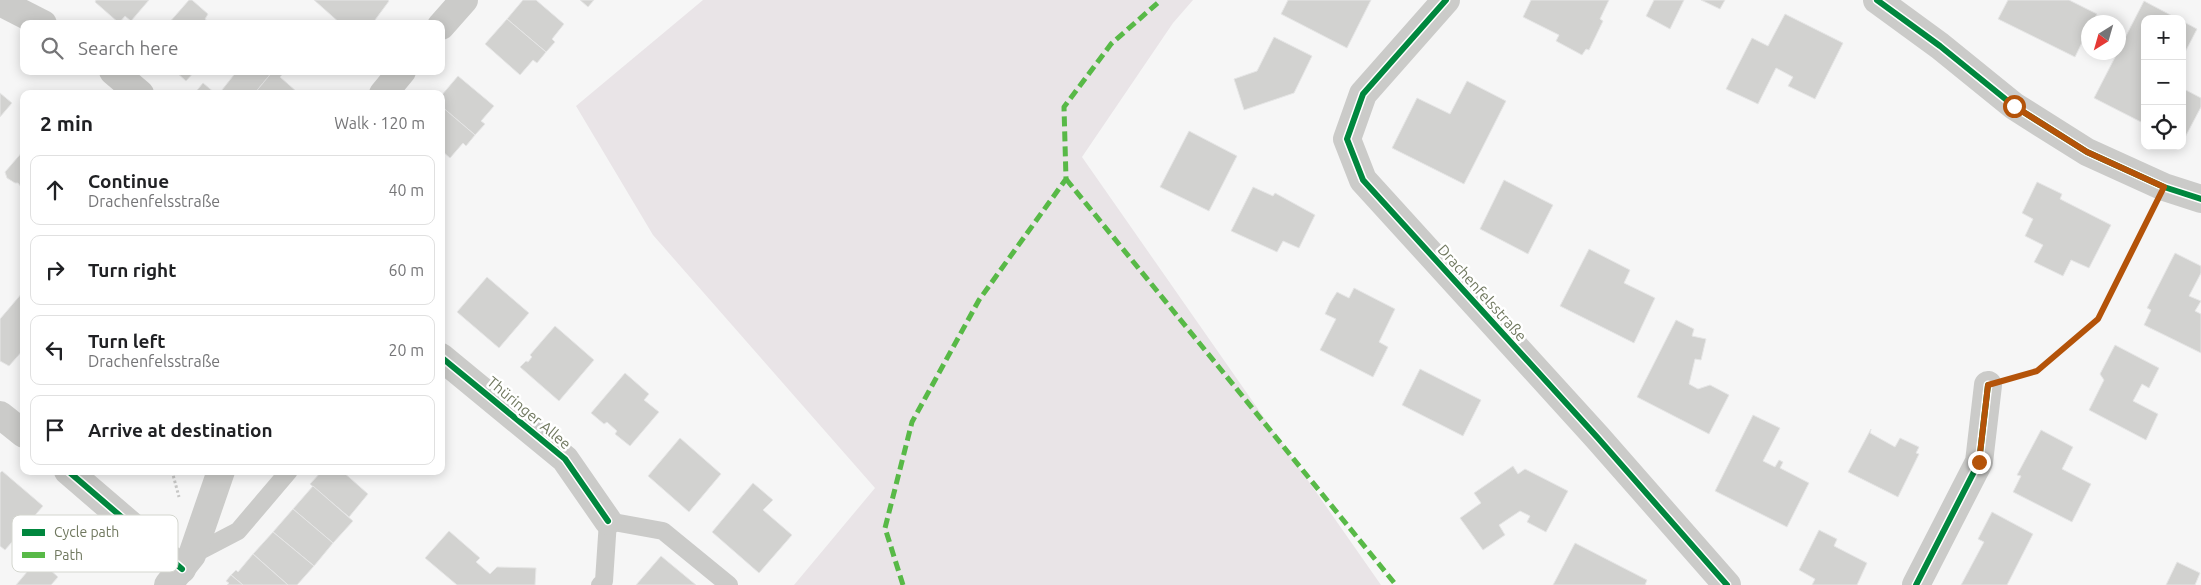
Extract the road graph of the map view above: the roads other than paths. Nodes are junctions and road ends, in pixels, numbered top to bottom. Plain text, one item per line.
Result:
1 (464, 0) edge
2 (1446, 0) edge
3 (1877, 0) edge
4 (0, 2) edge
5 (35, 20) edge
6 (445, 21) edge
7 (118, 75) edge
8 (399, 75) edge
9 (135, 90) edge
10 (386, 90) edge
11 (2201, 199) edge
12 (445, 360) edge
13 (1988, 385) road end
14 (0, 415) edge
15 (20, 431) edge
16 (73, 475) edge
17 (219, 475) edge
18 (286, 475) edge
19 (118, 515) edge
20 (608, 521) junction
21 (181, 570) edge
22 (600, 585) edge
23 (729, 585) edge
24 (1727, 585) edge
25 (1916, 585) edge

1 - 6 street
2 - 24 street, Drachenfelsstraße
3 - 11 street
4 - 5 street
7 - 9 street
8 - 10 street
12 - 20 street, Thüringer Allee
13 - 25 street
14 - 15 street
16 - 19 street
17 - 21 street
18 - 21 lane
20 - 22 lane
20 - 23 lane

